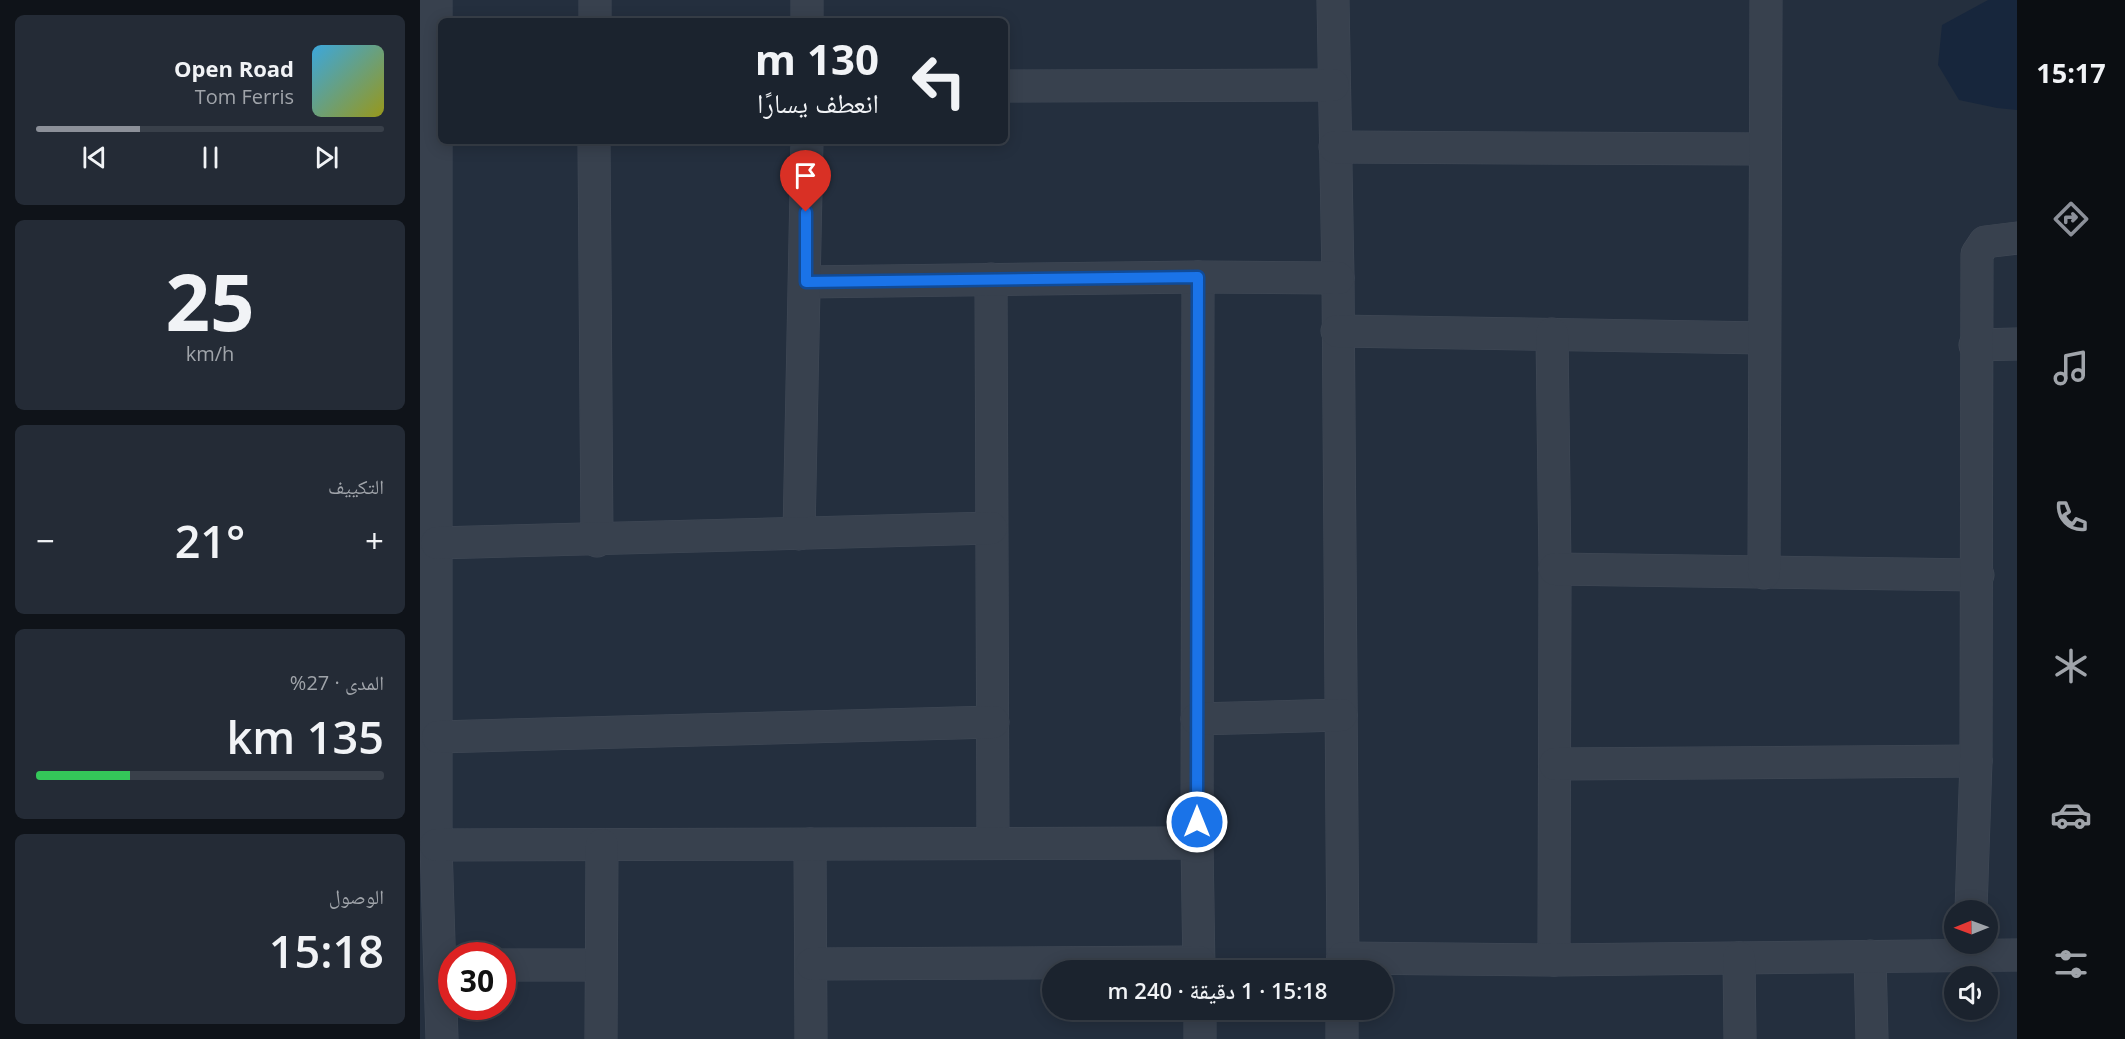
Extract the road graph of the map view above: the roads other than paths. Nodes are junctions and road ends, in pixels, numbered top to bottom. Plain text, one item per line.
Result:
1 (436, 0) edge
2 (595, 0) edge
3 (807, 0) edge
4 (1333, 0) edge
5 (1766, 0) edge
6 (595, 18) edge
7 (807, 18) edge
8 (1333, 85) junction
9 (1008, 86) edge
10 (429, 141) edge
11 (594, 144) edge
12 (807, 144) edge
13 (1335, 147) junction
14 (1765, 149) junction
15 (2017, 238) edge
16 (1198, 277) junction
17 (1338, 278) junction
18 (991, 279) junction
19 (806, 282) junction
20 (1337, 331) junction
21 (429, 332) edge
22 (1552, 334) junction
23 (1764, 338) junction
24 (1976, 345) junction
25 (2017, 345) edge
26 (991, 528) junction
27 (799, 534) junction
28 (597, 541) junction
29 (437, 543) junction
30 (1555, 569) junction
31 (1764, 573) junction
32 (1978, 575) junction
33 (1341, 715) junction
34 (1197, 718) junction
35 (993, 722) junction
36 (438, 737) junction
37 (1976, 761) junction
38 (1555, 764) junction
39 (993, 843) junction
40 (1197, 843) junction
41 (810, 844) junction
42 (436, 845) junction
43 (602, 845) junction
44 (1971, 900) edge
45 (444, 942) edge
46 (1944, 951) edge
47 (1998, 953) edge
48 (2017, 955) edge
49 (1870, 956) junction
50 (1739, 958) junction
51 (1199, 960) edge
52 (1343, 960) edge
53 (1554, 960) junction
54 (1393, 963) edge
55 (600, 964) junction
56 (812, 964) junction
57 (516, 965) edge
58 (1042, 965) edge
59 (438, 1006) edge
60 (1200, 1020) edge
61 (1342, 1020) edge
62 (434, 1027) edge
63 (601, 1039) edge
64 (811, 1039) edge
65 (1200, 1039) edge
66 (1342, 1039) edge
67 (1740, 1039) edge
68 (1872, 1039) edge

1 - 10 street
2 - 6 street
3 - 7 street
4 - 8 street
5 - 14 street
8 - 9 street
8 - 13 street
10 - 21 street
11 - 28 street
12 - 19 street
13 - 14 street
13 - 17 street
14 - 23 street
15 - 24 street
16 - 17 street
16 - 18 street
16 - 34 street
17 - 20 street
18 - 19 street
18 - 26 street
19 - 27 street
20 - 22 street
20 - 33 street
21 - 29 street
22 - 23 street
22 - 30 street
23 - 31 street
24 - 25 street
24 - 32 street
26 - 27 street
26 - 35 street
27 - 28 street
28 - 29 street
29 - 36 street
30 - 31 street
30 - 38 street
31 - 32 street
32 - 37 street
33 - 34 street
33 - 52 street
34 - 40 street
35 - 36 street
35 - 39 street
36 - 42 street
37 - 38 street
37 - 44 street
38 - 53 street
39 - 40 street
39 - 41 street
40 - 51 street
41 - 43 street
41 - 56 street
42 - 43 street
42 - 45 street
43 - 55 street
46 - 49 street
47 - 48 street
49 - 50 street
49 - 68 street
50 - 53 street
50 - 67 street
53 - 54 street
55 - 57 street
55 - 63 street
56 - 58 street
56 - 64 street
59 - 62 street
60 - 65 street
61 - 66 street

